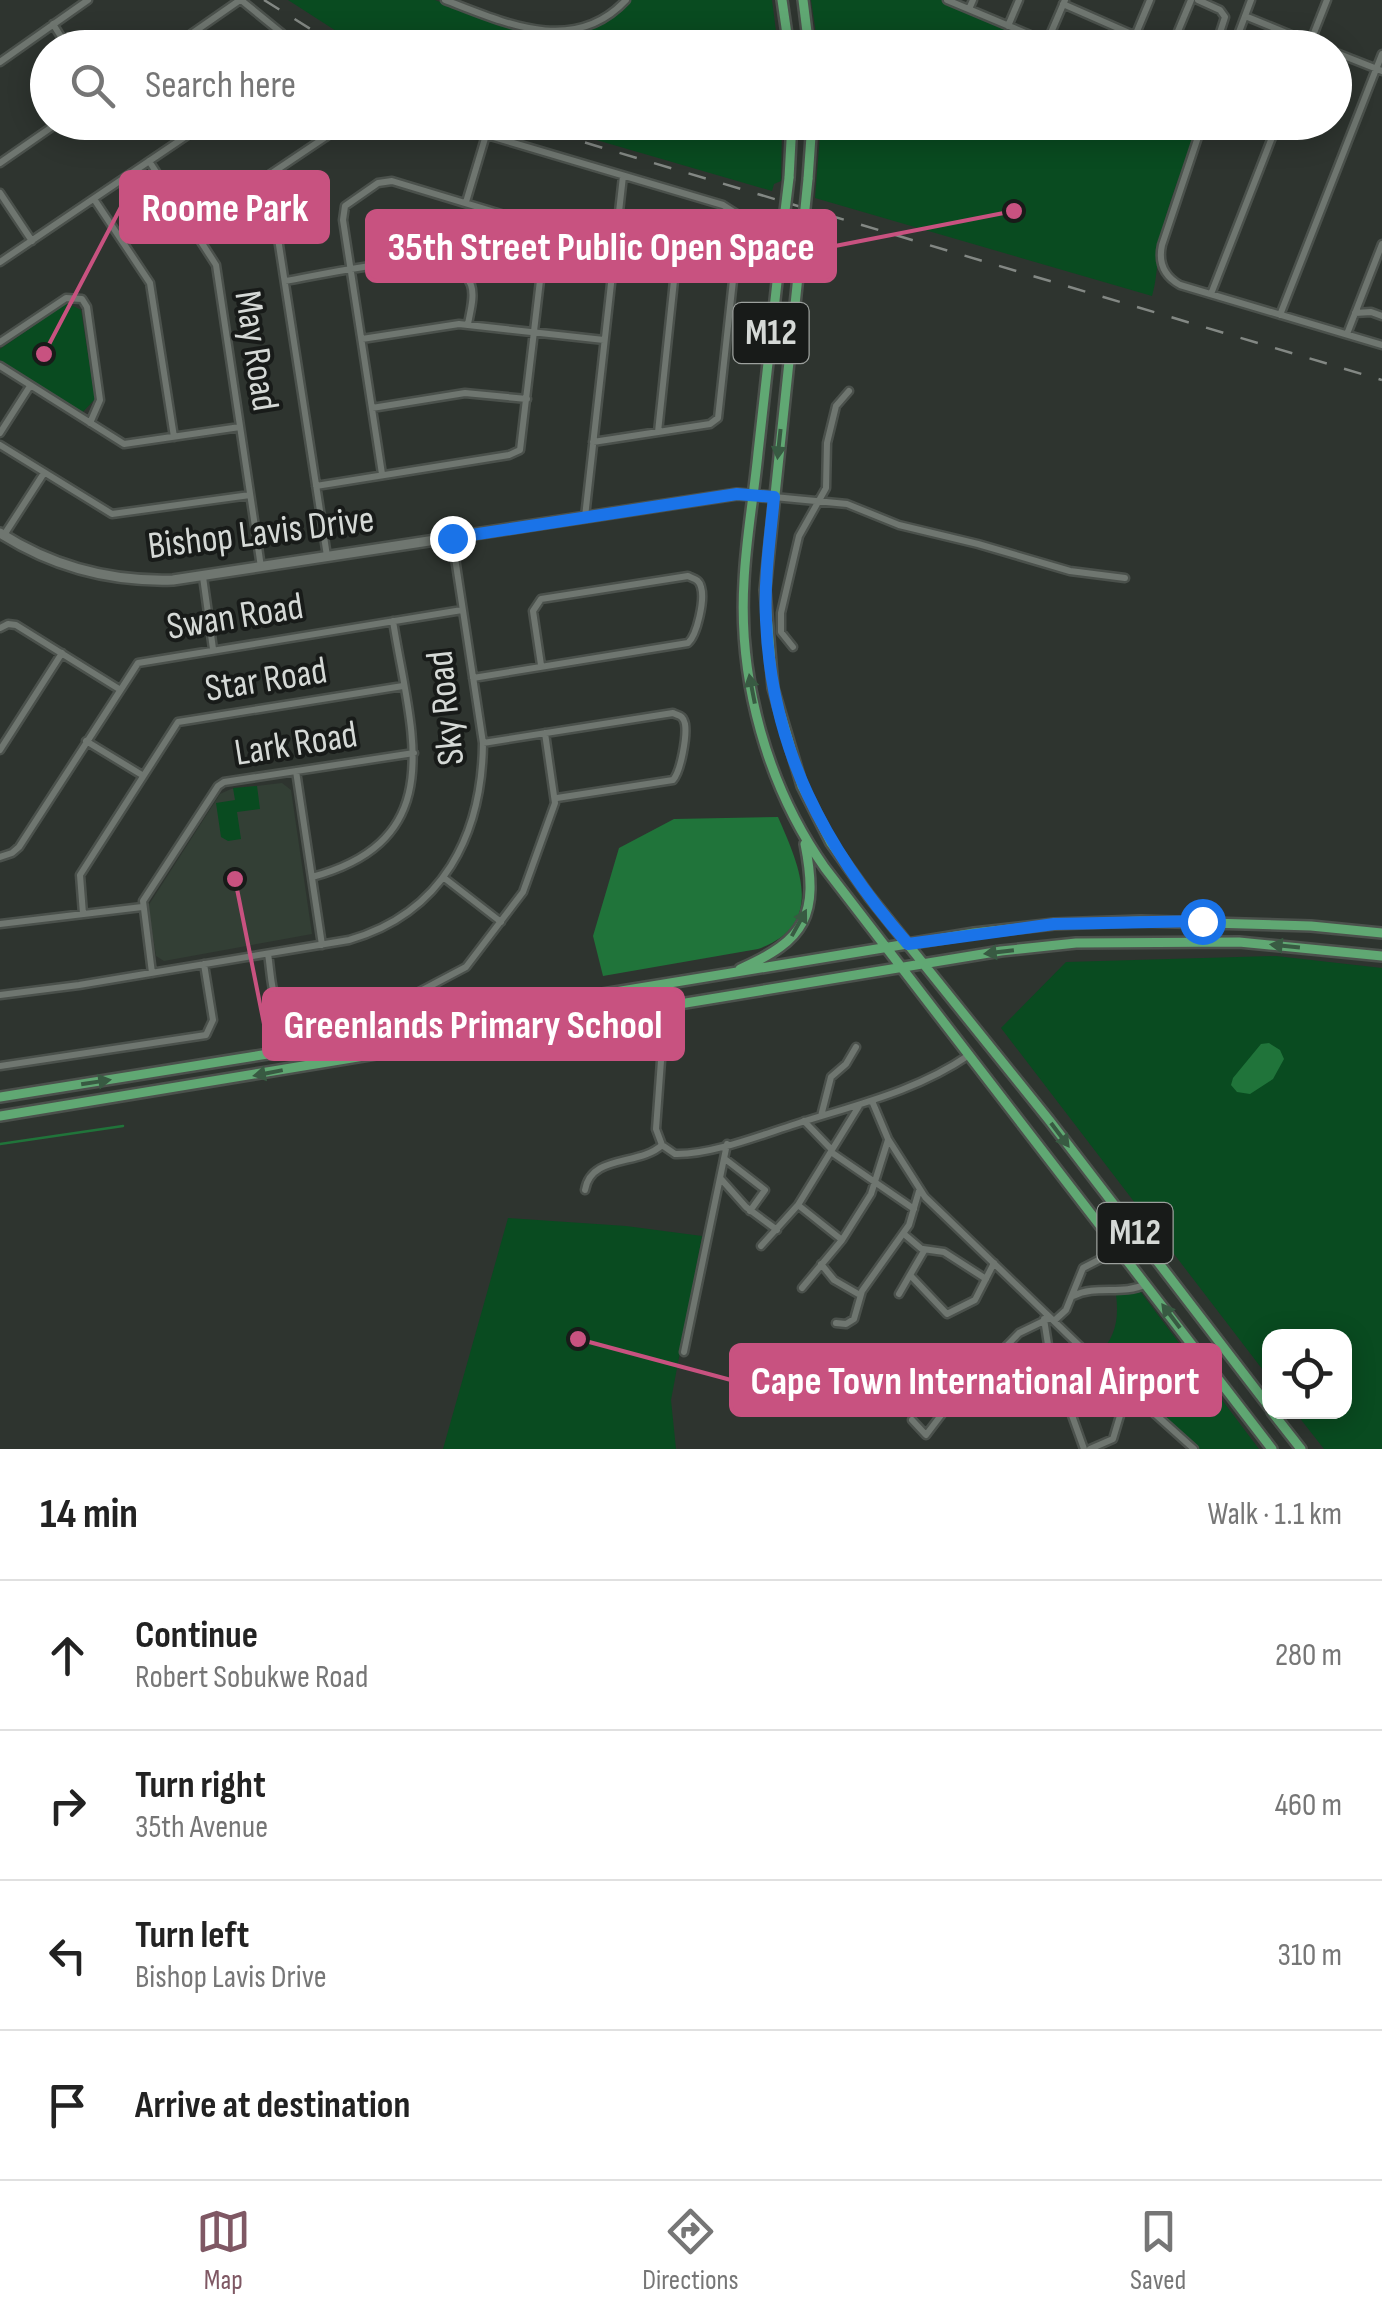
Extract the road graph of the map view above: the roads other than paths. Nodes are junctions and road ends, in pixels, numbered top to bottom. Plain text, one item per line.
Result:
1 (88, 0) edge
2 (240, 0) edge
3 (446, 0) edge
4 (626, 0) edge
5 (782, 0) edge
6 (803, 0) edge
7 (947, 0) edge
8 (973, 0) edge
9 (1019, 0) edge
10 (1150, 0) edge
11 (1194, 0) edge
12 (1251, 0) edge
13 (1327, 0) edge
14 (1064, 2) edge
15 (969, 9) junction
16 (1245, 16) junction
17 (53, 24) junction
18 (1008, 26) junction
19 (45, 30) edge
20 (57, 30) edge
21 (196, 30) edge
22 (278, 30) edge
23 (540, 30) edge
24 (572, 30) edge
25 (786, 30) edge
26 (807, 30) edge
27 (1018, 30) edge
28 (1052, 30) edge
29 (1123, 30) edge
30 (1138, 30) edge
31 (1180, 30) edge
32 (1220, 30) edge
33 (1239, 30) edge
34 (1276, 30) edge
35 (1315, 30) edge
36 (30, 40) edge
37 (1382, 54) edge
38 (1352, 59) edge
39 (0, 62) edge
40 (1379, 70) edge
41 (1352, 137) edge
42 (33, 140) edge
43 (180, 140) edge
44 (322, 140) edge
45 (485, 140) edge
46 (500, 140) edge
47 (791, 140) edge
48 (811, 140) edge
49 (1197, 140) edge
50 (1271, 140) edge
51 (1351, 140) edge
52 (149, 162) junction
53 (0, 163) edge
54 (624, 176) junction
55 (266, 178) junction
56 (0, 194) edge
57 (94, 199) junction
58 (466, 202) junction
59 (193, 226) junction
60 (32, 241) junction
61 (1382, 245) edge
62 (615, 246) junction
63 (0, 262) edge
64 (351, 270) junction
65 (284, 281) junction
66 (1212, 294) junction
67 (1355, 313) junction
68 (1280, 314) junction
69 (1382, 316) edge
70 (468, 324) junction
71 (534, 333) junction
72 (1347, 334) junction
73 (362, 339) junction
74 (604, 340) junction
75 (0, 342) edge
76 (1382, 345) edge
77 (0, 366) edge
78 (30, 386) junction
79 (849, 391) dead end
80 (526, 399) junction
81 (372, 408) junction
82 (90, 423) junction
83 (240, 427) junction
84 (658, 432) junction
85 (0, 434) edge
86 (174, 438) junction
87 (593, 442) junction
88 (0, 445) edge
89 (44, 473) junction
90 (382, 474) junction
91 (316, 486) junction
92 (754, 495) junction
93 (250, 496) junction
94 (774, 497) junction
95 (820, 502) junction
96 (585, 518) junction
97 (2, 534) edge
98 (452, 538) junction
99 (327, 558) junction
100 (261, 568) junction
101 (203, 576) junction
102 (1125, 578) dead end
103 (462, 610) junction
104 (393, 620) junction
105 (0, 628) edge
106 (793, 647) dead end
107 (213, 649) junction
108 (62, 653) junction
109 (541, 665) junction
110 (473, 678) junction
111 (403, 686) junction
112 (119, 689) junction
113 (546, 733) junction
114 (86, 741) junction
115 (482, 743) junction
116 (0, 750) edge
117 (414, 753) junction
118 (296, 771) junction
119 (142, 776) junction
120 (556, 798) junction
121 (804, 836) junction
122 (0, 857) edge
123 (444, 877) junction
124 (312, 878) junction
125 (142, 907) junction
126 (83, 914) junction
127 (501, 922) junction
128 (0, 924) edge
129 (1382, 931) edge
130 (908, 944) junction
131 (322, 945) junction
132 (887, 948) junction
133 (268, 954) junction
134 (1382, 956) edge
135 (204, 964) junction
136 (924, 964) junction
137 (902, 967) junction
138 (152, 973) junction
139 (729, 974) junction
140 (0, 995) edge
141 (665, 1006) junction
142 (856, 1047) dead end
143 (968, 1055) junction
144 (0, 1066) edge
145 (0, 1097) edge
146 (872, 1101) junction
147 (860, 1105) junction
148 (0, 1116) edge
149 (820, 1116) junction
150 (804, 1121) junction
151 (888, 1139) junction
152 (728, 1144) junction
153 (662, 1145) junction
154 (832, 1151) junction
155 (725, 1159) junction
156 (721, 1179) junction
157 (875, 1186) junction
158 (585, 1190) dead end
159 (919, 1190) junction
160 (798, 1205) junction
161 (914, 1209) junction
162 (750, 1210) junction
163 (778, 1230) junction
164 (904, 1234) junction
165 (842, 1240) junction
166 (761, 1246) dead end
167 (923, 1249) junction
168 (1120, 1249) junction
169 (994, 1263) junction
170 (822, 1264) junction
171 (910, 1276) junction
172 (986, 1279) junction
173 (1146, 1284) junction
174 (802, 1288) dead end
175 (899, 1294) dead end
176 (860, 1295) junction
177 (1072, 1296) junction
178 (1049, 1319) junction
179 (836, 1323) dead end
180 (684, 1352) dead end
181 (1131, 1394) junction
182 (1262, 1398) edge
183 (1278, 1419) edge
184 (912, 1420) dead end
185 (1087, 1449) edge
186 (1194, 1449) edge
187 (1272, 1449) edge
188 (1301, 1449) edge

1 - 17 street
2 - 21 street
2 - 22 street
3 - 23 street
4 - 24 street
5 - 25 main road
6 - 26 main road
7 - 15 street
8 - 15 street
9 - 18 street
10 - 30 street
11 - 31 street
11 - 32 street
12 - 16 street
13 - 35 street
14 - 28 street
14 - 29 street
15 - 18 street
16 - 33 street
16 - 34 street
17 - 19 street
17 - 20 street
18 - 27 street
36 - 39 street
37 - 40 street
38 - 40 street
40 - 41 street
42 - 53 street
43 - 52 street
44 - 55 street
45 - 58 street
46 - 54 street
47 - 92 main road, M12, bridge
48 -> 94 main road, M12, bridge
49 - 66 street
50 - 66 street
51 - 68 street
52 - 57 street
52 - 59 street, May Road
54 - 62 street
54 - 84 street
55 - 59 street
55 - 65 street
56 - 60 street
57 - 60 street
57 - 86 street
58 - 64 street
58 - 71 street
59 - 83 street, May Road
60 - 63 street
61 - 67 street
62 - 74 street
62 - 84 street
64 - 65 street
64 - 70 street
64 - 73 street
65 - 91 street
66 - 68 street
67 - 69 street
67 - 72 street
68 - 72 street
70 - 71 street
70 - 73 street
71 - 74 street
71 - 80 street
72 - 76 street
73 - 81 street
74 - 87 street
75 - 82 street
77 - 78 street
78 - 82 street
78 - 85 street
79 - 95 street
80 - 81 street
80 - 90 street
81 - 90 street
82 - 86 street
83 - 86 street
83 - 93 street, May Road
84 - 87 street
87 - 96 street
88 - 89 street
89 - 93 street
89 - 97 street
90 - 91 street
91 - 99 street
92 - 94 street, Bishop Lavis Drive
92 - 96 street, Bishop Lavis Drive
121 -> 92 main road, M12
93 - 100 street, May Road
94 - 95 street
94 - 130 main road, M12
95 - 102 street
95 - 106 street
96 - 98 street, Bishop Lavis Drive
97 - 101 street, Bishop Lavis Drive
98 - 99 street, Bishop Lavis Drive
98 - 103 street, Sky Road
99 - 100 street, Bishop Lavis Drive
100 - 101 street, Bishop Lavis Drive
101 - 107 street
103 - 104 street, Swan Road
103 - 110 street, Sky Road
104 - 107 street, Swan Road
104 - 111 street
105 - 108 street
107 - 112 street, Swan Road
108 - 112 street
108 - 116 street
109 - 109 street
109 - 110 street
110 - 115 street, Sky Road
111 - 117 street
111 - 119 street, Star Road
112 - 114 street, Swan Road
113 - 115 street
113 - 120 street
113 - 120 street
114 - 119 street
114 - 122 street, Swan Road
115 - 123 street, Sky Road
117 - 118 street, Lark Road
117 - 124 street
118 - 124 street
118 - 125 street, Lark Road
119 - 126 street, Star Road
120 - 127 street
121 - 132 main road, M12
139 -> 121 main road
123 - 127 street
123 - 131 street, Sky Road
124 - 131 street
125 - 126 street
125 - 138 street
126 - 128 street
127 - 133 street
129 - 130 main road
130 - 132 main road
130 - 136 main road, M12
131 - 133 street, Sky Road
132 - 137 main road, M12
132 - 139 main road
133 - 135 street, Sky Road
134 -> 136 main road
135 - 138 street, Sky Road
135 - 144 street
136 - 137 main road
136 -> 182 main road, M12
137 - 141 main road
137 - 143 main road, M12
138 - 140 street, Sky Road
145 -> 139 main road
141 -> 148 main road
141 - 153 street
142 - 149 street
143 - 146 street
143 - 168 main road, M12
146 - 147 street
146 - 151 street
147 - 149 street
147 - 154 street
149 - 150 street
150 - 152 street
150 - 154 street
151 - 157 street
151 - 159 street
152 - 153 street
152 - 155 street
153 - 158 street
154 - 157 street
154 - 160 street
155 - 156 street
155 - 162 street
156 - 162 street
156 - 180 street
157 - 161 street
157 - 165 street
159 - 161 street
159 - 169 street
160 - 163 street
160 - 165 street
161 - 164 street
162 - 163 street
163 - 166 street
164 - 167 street
164 - 176 street
165 - 170 street
167 - 171 street
167 - 172 street
168 - 173 main road, M12
168 - 177 street
169 - 172 street
169 - 178 street
170 - 174 street
170 - 176 street
171 - 172 street
171 - 175 street
173 - 177 street
187 -> 173 main road, M12
176 - 179 street
177 - 178 street
178 - 181 street
178 - 184 street
178 - 185 street
181 - 185 street
181 - 186 street
183 - 188 main road, M12

